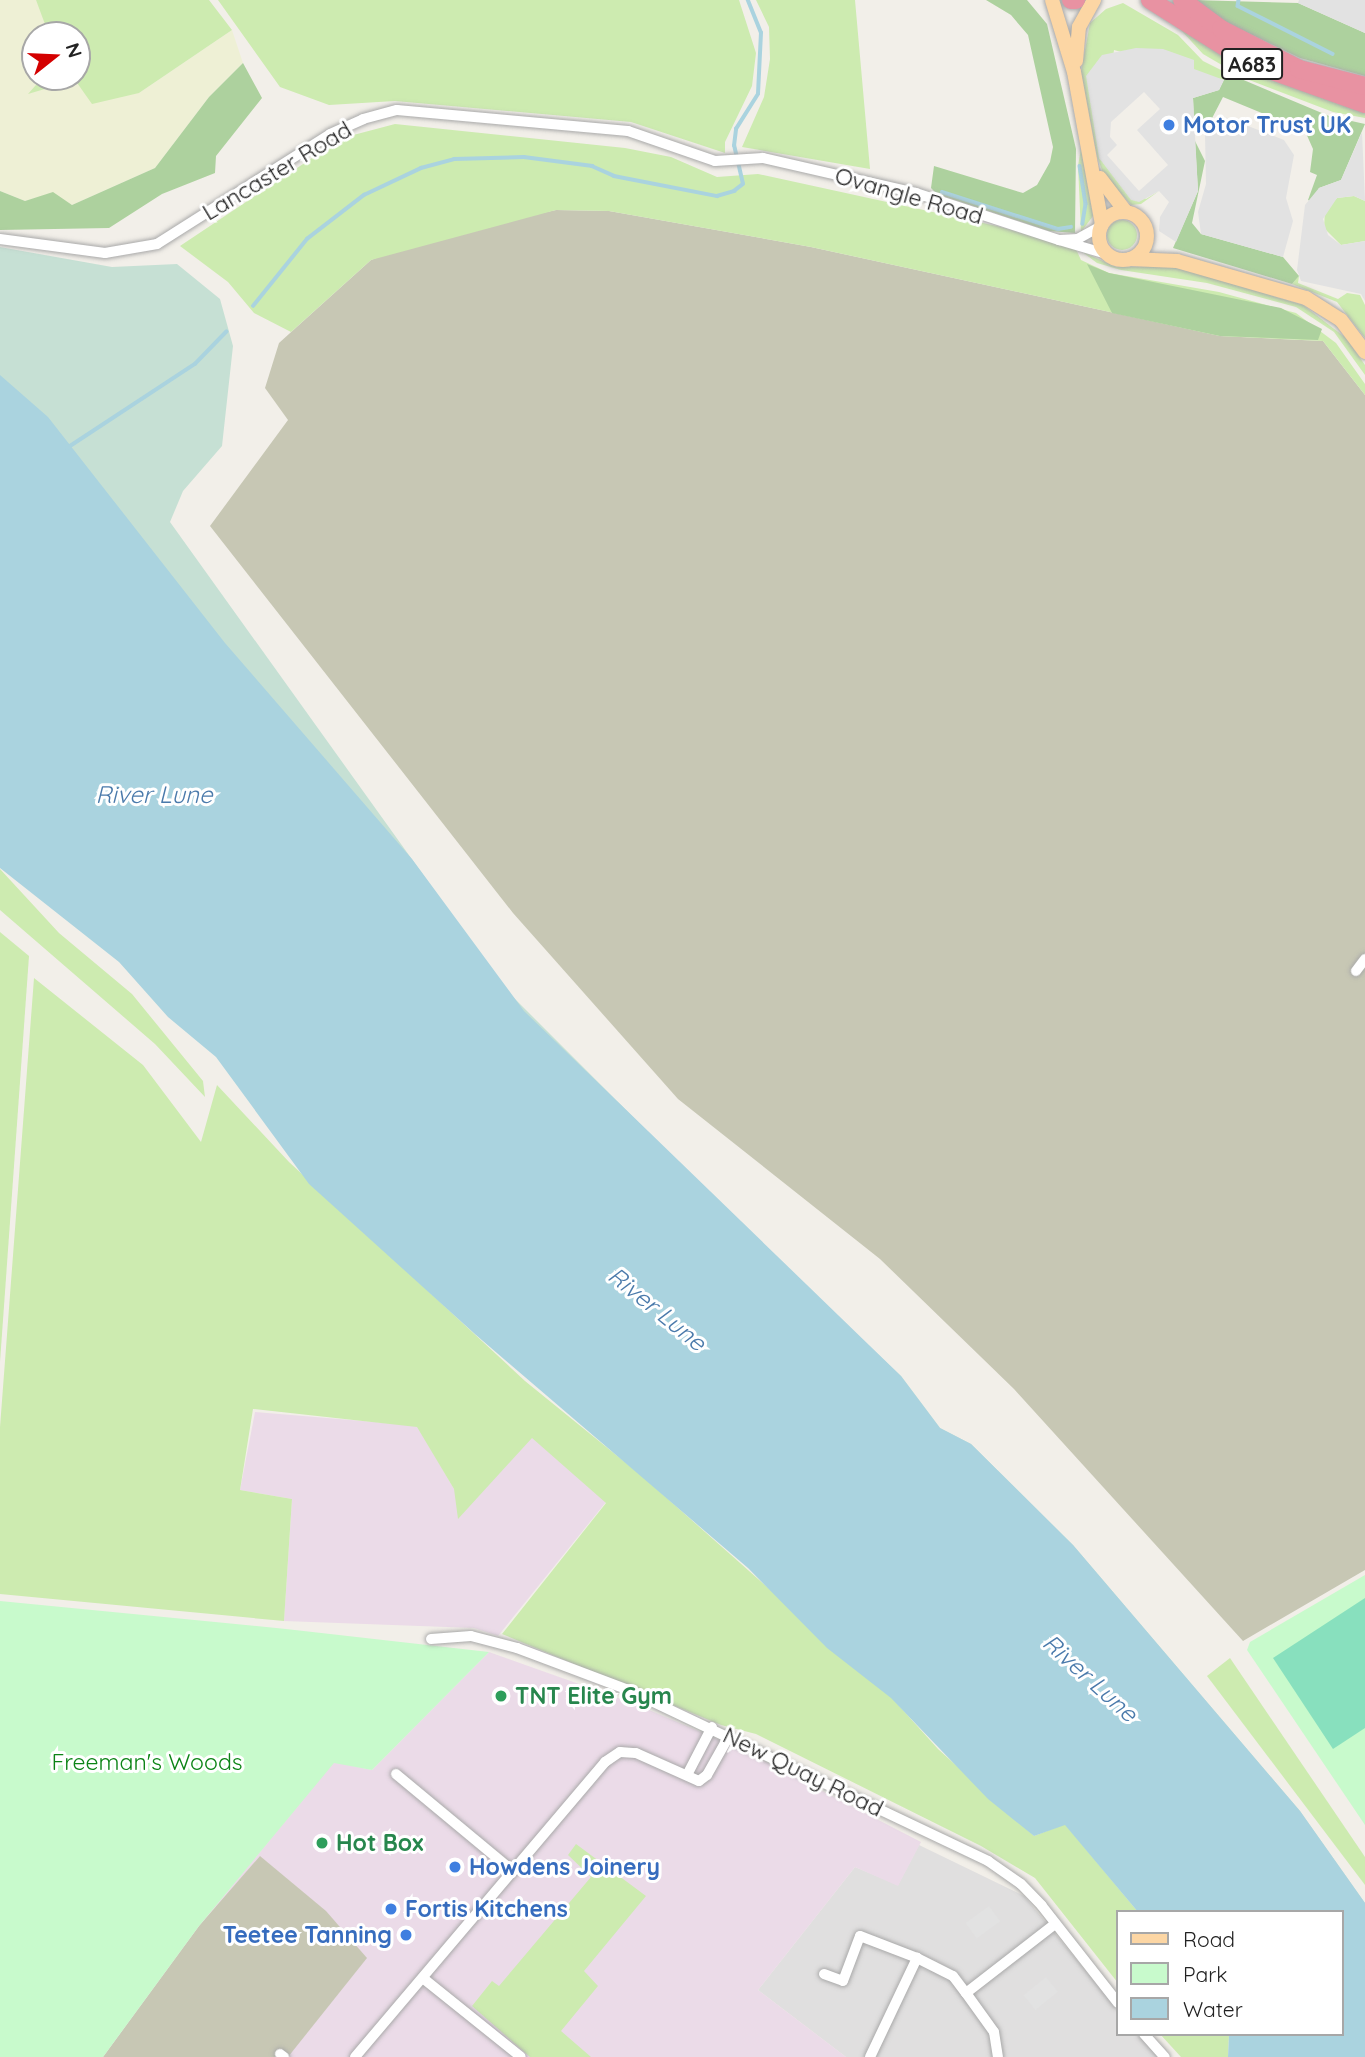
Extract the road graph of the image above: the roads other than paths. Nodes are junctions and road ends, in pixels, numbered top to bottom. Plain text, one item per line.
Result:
1 (1052, 0) edge
2 (1094, 0) edge
3 (1150, 0) edge
4 (1182, 0) edge
5 (1074, 72) junction
6 (1365, 86) edge
7 (1365, 104) edge
8 (1091, 158) junction
9 (722, 162) joint
10 (1126, 212) junction
11 (1102, 225) junction
12 (1146, 232) junction
13 (0, 239) edge
14 (1059, 240) junction
15 (1110, 256) junction
16 (1130, 258) junction
17 (1177, 261) junction
18 (1365, 352) edge
19 (1365, 959) edge
20 (1356, 971) dead end
21 (431, 1639) dead end
22 (712, 1727) junction
23 (729, 1736) junction
24 (396, 1774) dead end
25 (687, 1775) junction
26 (513, 1871) junction
27 (1055, 1923) junction
28 (917, 1958) junction
29 (824, 1974) dead end
30 (424, 1979) junction
31 (966, 1993) junction
32 (1116, 2000) edge
33 (1146, 2036) edge
34 (355, 2057) edge
35 (521, 2057) edge
36 (870, 2057) edge
37 (998, 2057) edge
38 (1165, 2057) edge

1 - 5 main road
2 - 5 main road
3 - 7 highway, A683
4 - 6 highway, A683
5 - 8 main road
8 - 10 main road
8 - 11 main road
9 - 13 street, Lancaster Road
9 - 14 street, Ovangle Road
10 - 11 main road
10 - 12 main road
11 - 14 street
11 - 15 main road
12 - 16 main road
12 - 17 main road
14 - 15 street, Ovangle Road
15 - 16 main road
16 - 17 main road
17 - 18 main road
19 - 20 street
21 - 22 street, New Quay Road
22 - 23 street, New Quay Road
22 - 25 street
23 - 25 street
23 - 27 street, New Quay Road
24 - 26 street
25 - 26 street
26 - 30 street
27 - 31 street
27 - 32 street, New Quay Road
28 - 29 street
28 - 31 street
28 - 36 street
30 - 34 street
30 - 35 street
31 - 37 street
33 - 38 street

